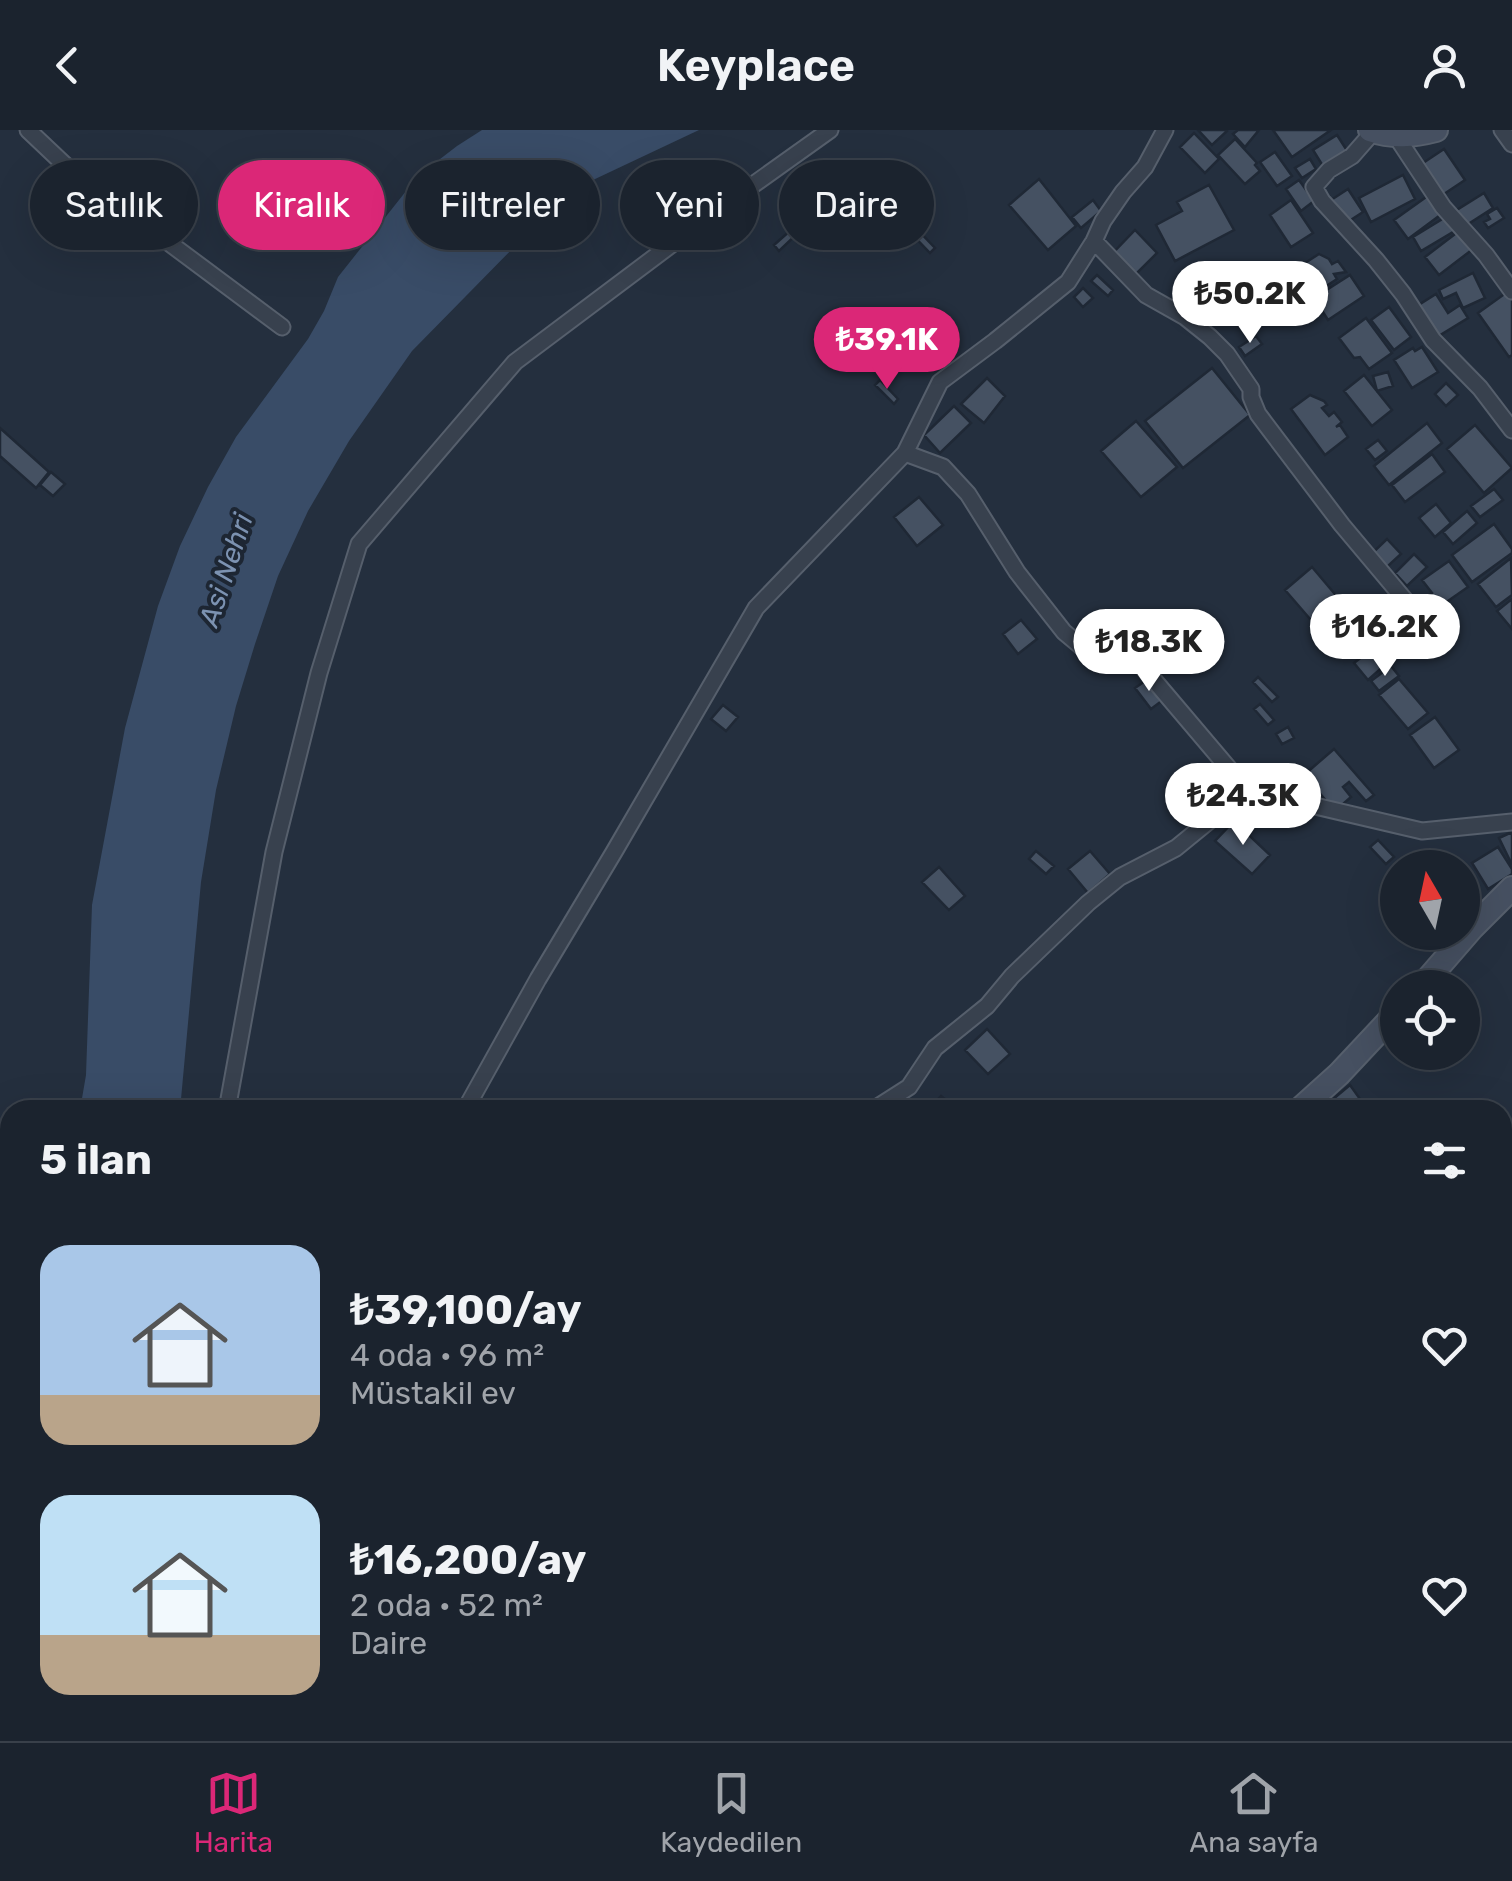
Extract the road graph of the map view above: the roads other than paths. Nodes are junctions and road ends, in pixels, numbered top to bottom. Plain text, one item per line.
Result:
1 (28, 130) edge
2 (830, 130) edge
3 (1165, 130) edge
4 (1436, 130) edge
5 (1502, 130) edge
6 (1380, 133) edge
7 (1512, 144) edge
8 (1094, 240) junction
9 (1512, 291) edge
10 (282, 327) dead end
11 (1512, 430) edge
12 (905, 453) junction
13 (1410, 606) dead end
14 (1247, 790) junction
15 (1512, 822) edge
16 (1512, 888) edge
17 (1436, 970) edge
18 (1380, 1031) edge
19 (228, 1100) edge
20 (471, 1100) edge
21 (888, 1100) edge
22 (1310, 1100) edge

1 - 10 street
2 - 19 street
3 - 8 street
4 - 6 street
5 - 7 street
6 - 9 street
6 - 11 street
8 - 12 street
8 - 13 street
12 - 14 street
12 - 20 street
14 - 15 street
14 - 21 street
16 - 17 street
18 - 22 street

